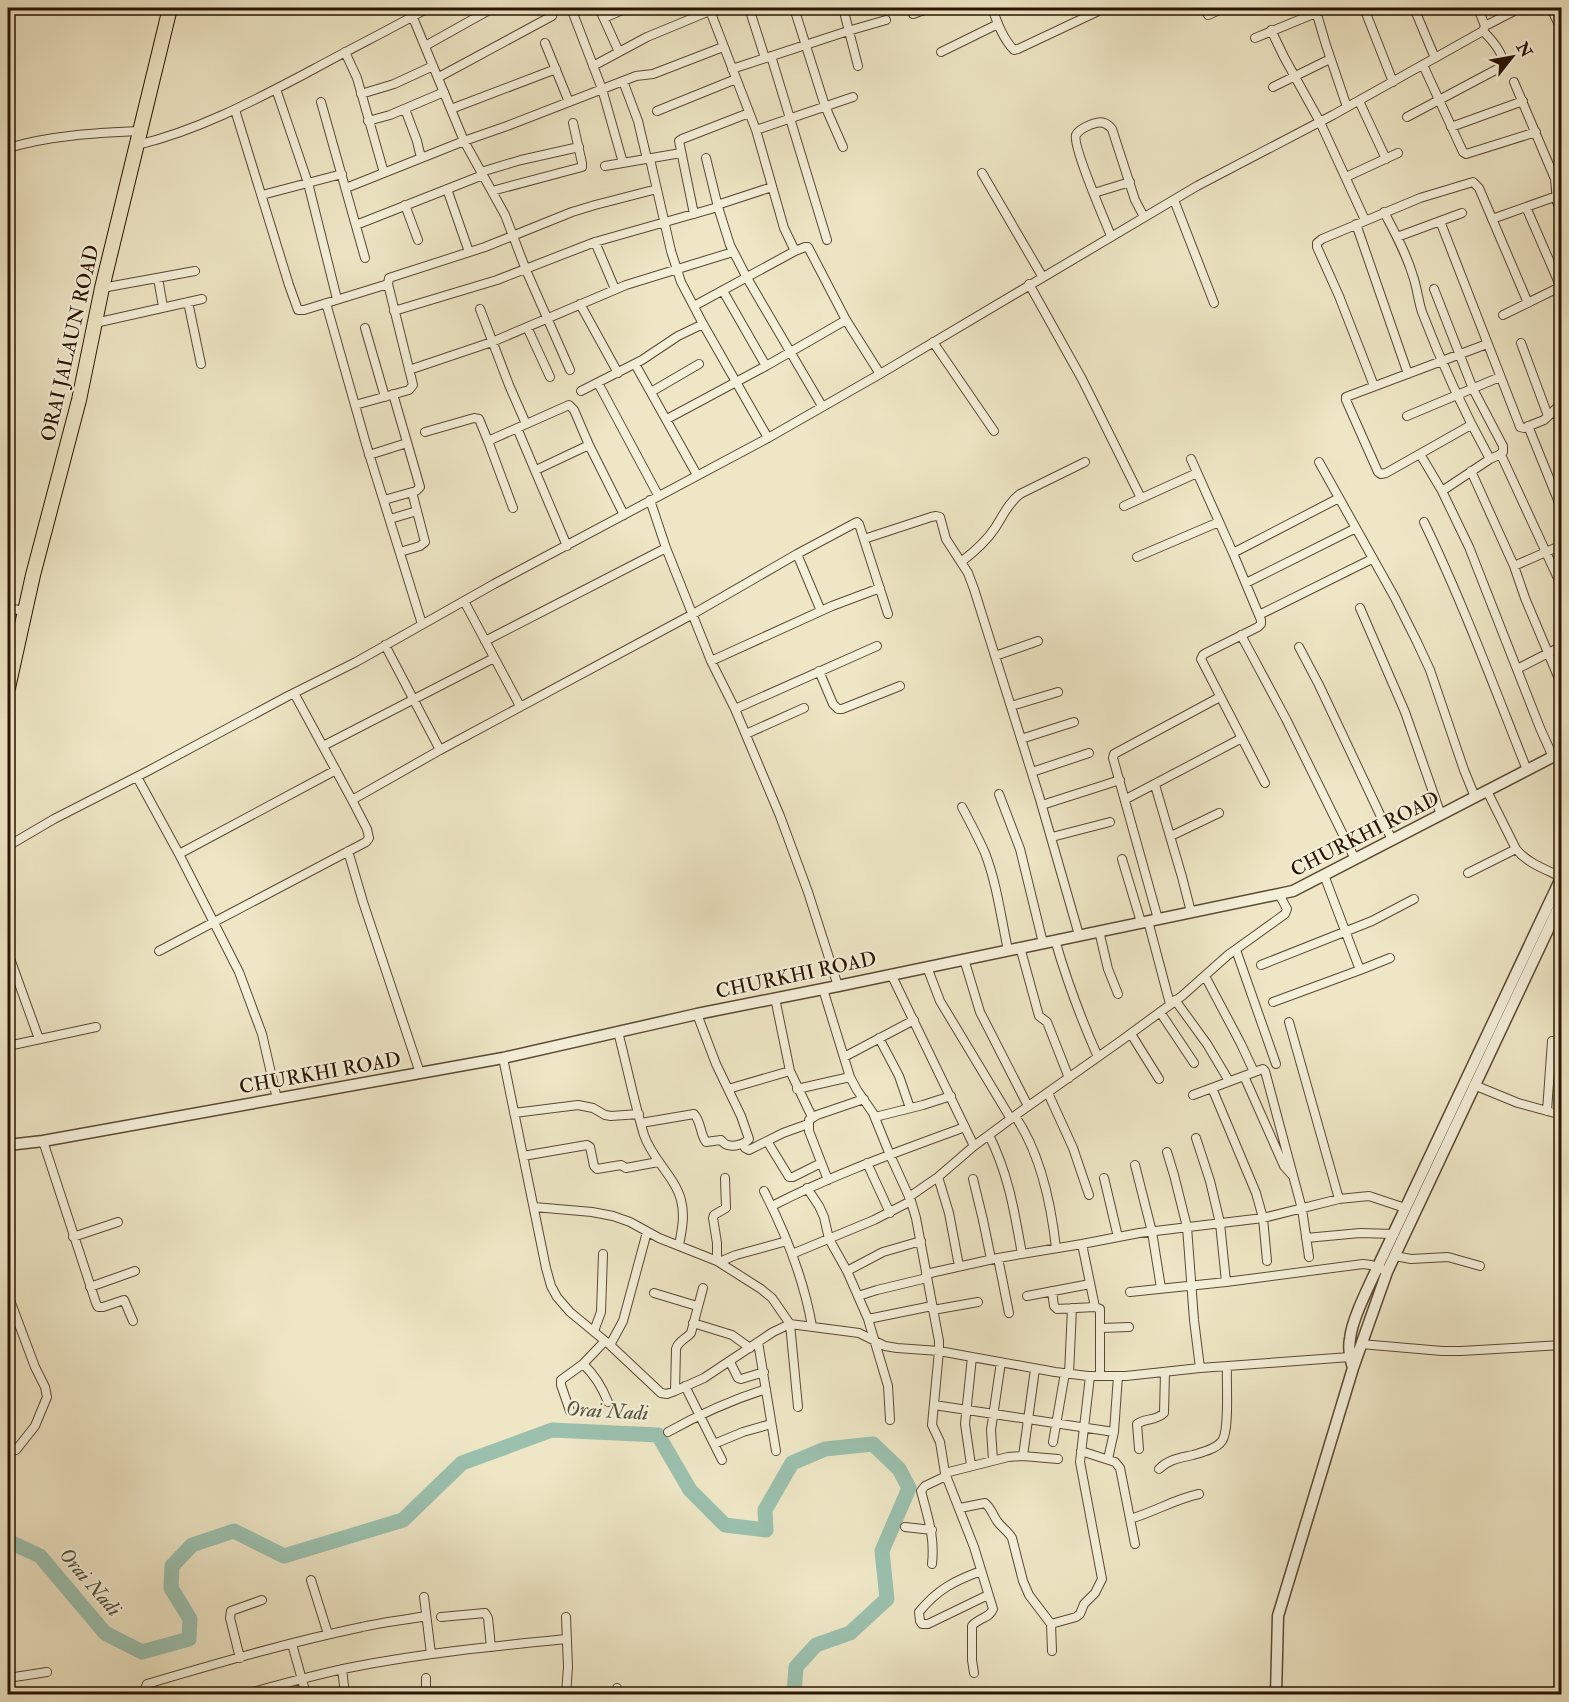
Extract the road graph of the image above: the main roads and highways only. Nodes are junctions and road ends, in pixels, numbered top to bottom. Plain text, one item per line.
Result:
1 (170, 8) edge
2 (8, 688) edge

1 - 2 main road, ORAI JALAUN ROAD

